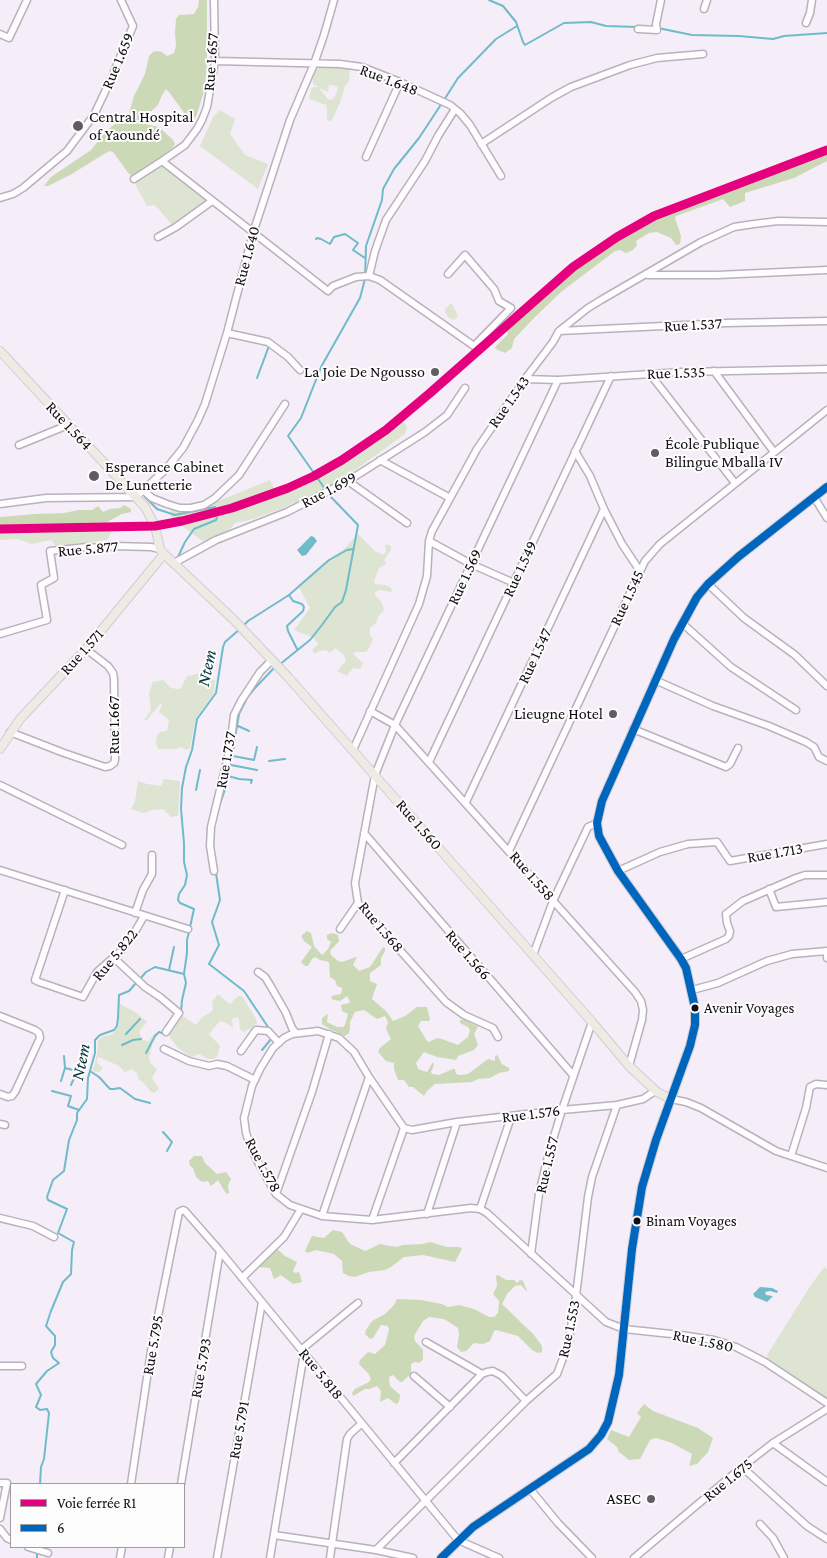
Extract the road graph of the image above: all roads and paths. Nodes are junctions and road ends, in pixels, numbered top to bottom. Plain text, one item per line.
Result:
1 (27, 0) edge
2 (121, 0) edge
3 (214, 0) edge
4 (334, 0) edge
5 (661, 0) edge
6 (706, 0) edge
7 (812, 0) edge
8 (704, 9) dead end
9 (806, 23) dead end
10 (638, 29) dead end
11 (0, 34) edge
12 (703, 54) dead end
13 (214, 61) junction
14 (314, 64) junction
15 (400, 82) junction
16 (455, 109) junction
17 (481, 144) junction
18 (366, 157) dead end
19 (162, 161) junction
20 (501, 176) dead end
21 (134, 179) dead end
22 (0, 198) edge
23 (212, 200) junction
24 (827, 222) edge
25 (253, 233) junction
26 (158, 237) dead end
27 (827, 270) edge
28 (448, 274) dead end
29 (647, 275) junction
30 (367, 276) junction
31 (827, 321) edge
32 (559, 331) junction
33 (226, 332) junction
34 (0, 350) edge
35 (300, 370) dead end
36 (827, 370) edge
37 (714, 372) junction
38 (650, 374) junction
39 (611, 376) junction
40 (525, 379) junction
41 (558, 380) junction
42 (466, 388) dead end
43 (285, 404) dead end
44 (827, 410) edge
45 (68, 425) junction
46 (18, 445) dead end
47 (575, 451) junction
48 (774, 452) junction
49 (380, 460) junction
50 (348, 481) junction
51 (735, 483) junction
52 (827, 487) edge
53 (143, 490) junction
54 (136, 497) junction
55 (814, 497) junction
56 (450, 498) junction
57 (0, 504) edge
58 (604, 509) junction
59 (827, 518) edge
60 (407, 524) dead end
61 (429, 541) junction
62 (162, 551) junction
63 (174, 563) junction
64 (471, 564) junction
65 (640, 571) junction
66 (514, 583) junction
67 (708, 584) junction
68 (682, 623) junction
69 (0, 634) edge
70 (86, 649) junction
71 (272, 660) junction
72 (656, 680) junction
73 (827, 686) edge
74 (796, 710) dead end
75 (370, 711) junction
76 (395, 725) junction
77 (633, 729) junction
78 (10, 732) junction
79 (738, 748) dead end
80 (0, 750) edge
81 (353, 750) junction
82 (827, 761) edge
83 (429, 762) junction
84 (375, 775) junction
85 (0, 785) edge
86 (466, 802) junction
87 (597, 823) junction
88 (364, 833) junction
89 (827, 844) edge
90 (122, 845) dead end
91 (509, 850) junction
92 (152, 855) dead end
93 (0, 870) edge
94 (214, 871) dead end
95 (618, 871) junction
96 (827, 875) edge
97 (770, 889) junction
98 (65, 890) junction
99 (553, 901) junction
100 (827, 902) edge
101 (358, 903) junction
102 (135, 913) junction
103 (144, 916) junction
104 (188, 928) dead end
105 (340, 929) dead end
106 (533, 955) junction
107 (114, 958) junction
108 (827, 958) edge
109 (681, 959) junction
110 (258, 972) dead end
111 (692, 990) junction
112 (0, 1016) edge
113 (592, 1022) junction
114 (166, 1032) dead end
115 (296, 1034) junction
116 (329, 1034) junction
117 (498, 1037) dead end
118 (279, 1043) junction
119 (164, 1049) dead end
120 (241, 1051) dead end
121 (629, 1066) junction
122 (573, 1075) junction
123 (369, 1077) junction
124 (255, 1080) junction
125 (827, 1085) edge
126 (655, 1091) junction
127 (0, 1094) edge
128 (671, 1099) junction
129 (617, 1105) junction
130 (562, 1110) junction
131 (511, 1117) junction
132 (457, 1122) junction
133 (404, 1128) junction
134 (791, 1156) junction
135 (827, 1168) edge
136 (276, 1194) junction
137 (301, 1209) junction
138 (480, 1209) junction
139 (183, 1210) joint
140 (427, 1214) junction
141 (322, 1216) junction
142 (0, 1218) edge
143 (372, 1220) junction
144 (54, 1238) dead end
145 (220, 1251) junction
146 (531, 1254) junction
147 (242, 1278) junction
148 (576, 1296) junction
149 (262, 1302) junction
150 (358, 1304) dead end
151 (624, 1329) junction
152 (426, 1342) dead end
153 (303, 1351) junction
154 (0, 1366) edge
155 (22, 1366) dead end
156 (482, 1374) junction
157 (414, 1376) dead end
158 (526, 1400) junction
159 (827, 1403) edge
160 (450, 1407) junction
161 (827, 1409) edge
162 (362, 1424) junction
163 (773, 1443) junction
164 (394, 1464) junction
165 (742, 1467) junction
166 (0, 1482) edge
167 (827, 1482) edge
168 (131, 1483) edge
169 (181, 1483) edge
170 (530, 1489) junction
171 (426, 1500) junction
172 (0, 1518) edge
173 (760, 1524) dead end
174 (0, 1529) edge
175 (274, 1535) junction
176 (827, 1539) edge
177 (10, 1540) edge
178 (458, 1540) junction
179 (332, 1543) junction
180 (31, 1548) edge
181 (376, 1550) junction
182 (48, 1553) dead end
183 (217, 1558) edge
184 (270, 1558) edge
185 (330, 1558) edge
186 (413, 1558) edge
187 (441, 1558) edge
188 (499, 1558) edge
189 (592, 1558) edge
190 (634, 1558) edge
191 (784, 1558) edge

1 - 11 street
2 - 22 street, Rue 1.659
3 - 13 street, Rue 1.657
4 - 14 street, Rue 1.640
5 - 10 street
6 - 8 street
7 - 9 street
12 - 17 street
13 - 14 street, Rue 1.648
13 - 19 street, Rue 1.657
14 - 15 street, Rue 1.648
14 - 25 street, Rue 1.640
15 - 16 street, Rue 1.648
15 - 18 street
16 - 17 street, Rue 1.648
16 - 30 street
17 - 20 street, Rue 1.648
19 - 21 street, Rue 1.657
19 - 23 street
23 - 25 street
23 - 26 street
24 - 29 street, Rue 1.543
25 - 30 street
25 - 33 street, Rue 1.640
27 - 29 street
28 - 30 street
29 - 32 street, Rue 1.543
31 - 32 street, Rue 1.537
32 - 40 street, Rue 1.543
33 - 35 street
33 - 53 street, Rue 1.640
34 - 45 main road, Rue 1.564
36 - 37 street, Rue 1.535
37 - 38 street, Rue 1.535
37 - 48 street
38 - 39 street, Rue 1.535
38 - 51 street
39 - 41 street, Rue 1.535
39 - 47 street, Rue 1.549
40 - 41 street, Rue 1.535
40 - 56 street, Rue 1.543
41 - 64 street, Rue 1.569
42 - 49 street, Rue 1.699
43 - 53 street
44 - 48 street, Rue 1.545
45 - 46 street
45 - 54 main road, Rue 1.564
47 - 58 street
47 - 66 street, Rue 1.549
48 - 51 street, Rue 1.545
49 - 50 street, Rue 1.699
49 - 56 street
50 - 60 street
50 - 63 street, Rue 1.699
51 - 65 street, Rue 1.545
52 - 55 main road
53 - 54 street, Rue 1.640
54 - 57 street
54 - 62 main road, Rue 1.564
55 - 59 street
55 - 67 main road
56 - 61 street, Rue 1.543
58 - 65 street
58 - 86 street, Rue 1.547
61 - 64 street
61 - 75 street, Rue 1.543
62 - 63 main road, Rue 1.560
62 - 69 street, Rue 5.877
62 - 70 main road, Rue 1.571
63 - 71 main road, Rue 1.560
64 - 66 street
64 - 76 street, Rue 1.569
65 - 91 street, Rue 1.545
66 - 83 street, Rue 1.549
67 - 68 main road
67 - 73 street
68 - 72 main road
68 - 74 street
70 - 78 main road, Rue 1.571
70 - 78 street, Rue 1.667
71 - 81 main road, Rue 1.560
71 - 94 street, Rue 1.737
72 - 77 main road
72 - 82 street
75 - 76 street, Rue 1.558
75 - 81 street, Rue 1.543
76 - 83 street, Rue 1.558
76 - 84 street, Rue 1.569
77 - 79 street
77 - 87 main road
78 - 80 main road, Rue 1.571
81 - 84 main road, Rue 1.560
83 - 86 street, Rue 1.558
84 - 88 street, Rue 1.568
84 - 106 main road, Rue 1.560
85 - 90 street
86 - 91 street, Rue 1.558
87 - 95 main road
87 - 99 street
88 - 101 street, Rue 1.568
88 - 122 street, Rue 1.566
89 - 95 street, Rue 1.713
91 - 99 street, Rue 1.558
92 - 102 street
93 - 98 street
95 - 109 main road
96 - 97 street
97 - 100 street
97 - 109 street
98 - 102 street
98 - 107 street, Rue 5.822
99 - 106 street
99 - 121 street, Rue 1.558
101 - 105 street
101 - 117 street, Rue 1.568
102 - 103 street
103 - 104 street
103 - 107 street, Rue 5.822
106 - 113 main road, Rue 1.560
107 - 114 street
108 - 111 street
109 - 111 main road
110 - 115 street
111 - 128 main road
112 - 127 street
113 - 121 main road, Rue 1.560
113 - 122 street, Rue 1.557
115 - 116 street, Rue 1.578
115 - 118 street, Rue 1.578
116 - 123 street
116 - 136 street
118 - 120 street
118 - 124 street, Rue 1.578
119 - 124 street
121 - 126 main road, Rue 1.560
122 - 130 street, Rue 1.557
123 - 133 street
123 - 141 street
124 - 136 street, Rue 1.578
125 - 134 street
126 - 128 main road, Rue 1.560
126 - 129 street, Rue 1.576
128 - 134 street
128 - 151 main road
129 - 130 street, Rue 1.576
129 - 148 street, Rue 1.553
130 - 131 street, Rue 1.576
130 - 146 street, Rue 1.557
131 - 132 street, Rue 1.576
131 - 138 street
132 - 133 street, Rue 1.576
132 - 140 street
133 - 143 street
134 - 135 street
136 - 137 street, Rue 1.578
137 - 141 street, Rue 1.578
137 - 147 street
138 - 140 street, Rue 1.578
138 - 146 street
139 - 145 street, Rue 5.818
139 - 168 street, Rue 5.795
140 - 143 street, Rue 1.578
141 - 143 street, Rue 1.578
142 - 144 street
145 - 147 street, Rue 5.818
145 - 169 street, Rue 5.793
146 - 148 street
147 - 149 street, Rue 5.818
148 - 151 street
148 - 158 street, Rue 1.553
149 - 153 street, Rue 5.818
149 - 183 street, Rue 5.791
150 - 153 street
151 - 159 street, Rue 1.580
151 - 170 main road
152 - 156 street
153 - 162 street, Rue 5.818
153 - 175 street
154 - 155 street
156 - 158 street
156 - 160 street
157 - 160 street
158 - 171 street, Rue 1.553
160 - 164 street
161 - 163 street, Rue 1.675
162 - 164 street, Rue 5.818
162 - 179 street
163 - 165 street, Rue 1.675
163 - 167 street
164 - 171 street, Rue 5.818
165 - 176 street
165 - 190 street, Rue 1.675
166 - 172 street
170 - 178 main road
170 - 189 street
171 - 178 street, Rue 5.818
171 - 181 street, Rue 1.553
173 - 191 street
174 - 177 street
175 - 179 street
175 - 184 street
178 - 187 main road
178 - 188 street
179 - 181 street
179 - 185 street
180 - 182 street
181 - 186 street

